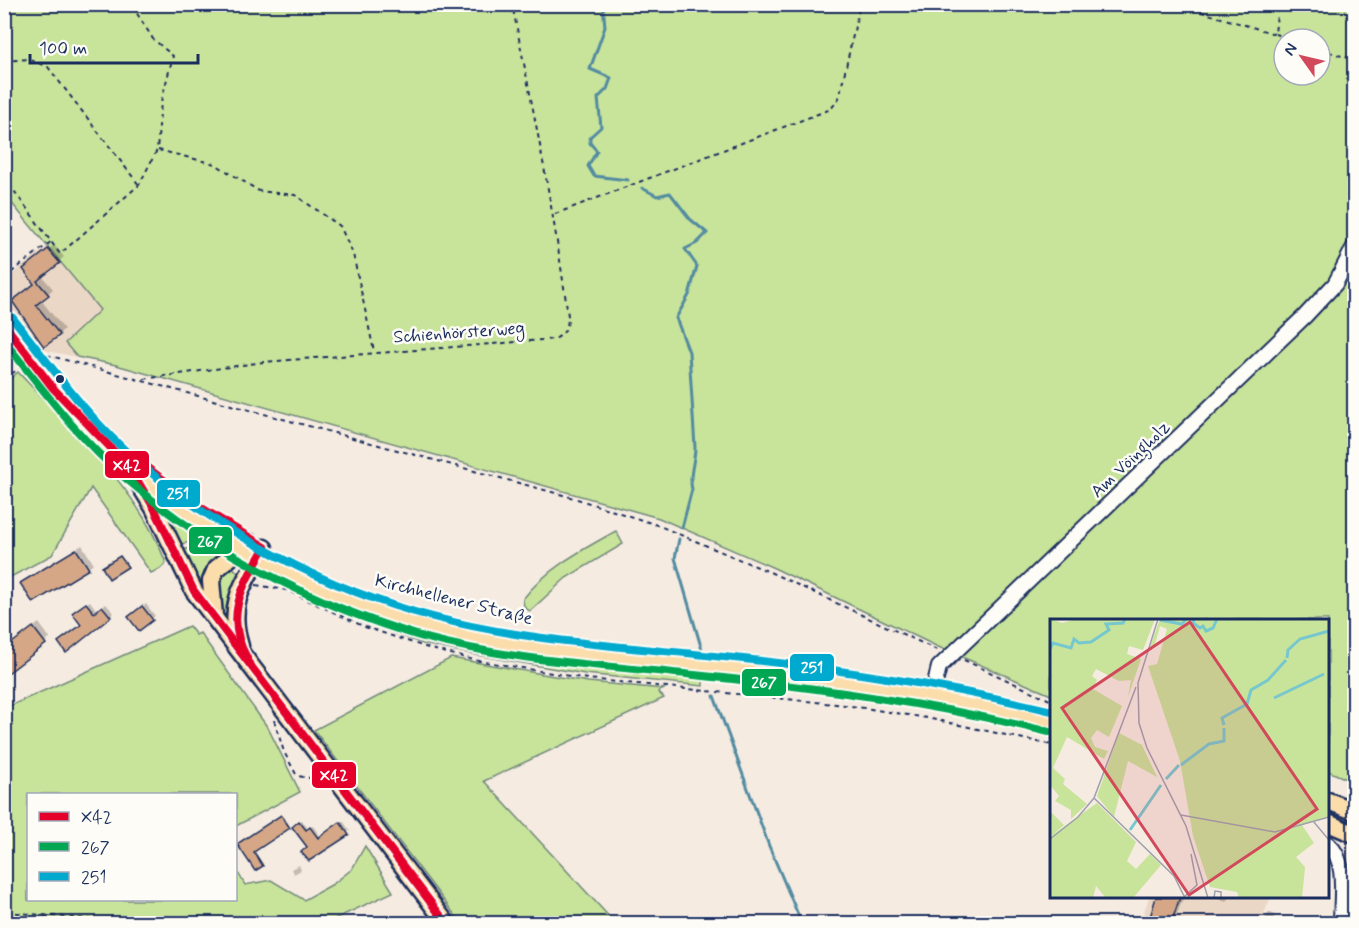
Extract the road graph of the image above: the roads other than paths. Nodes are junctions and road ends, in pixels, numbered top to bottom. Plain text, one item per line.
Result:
1 (1354, 247) edge
2 (4, 322) edge
3 (31, 358) junction
4 (130, 468) junction
5 (255, 548) junction
6 (214, 618) junction
7 (240, 648) junction
8 (932, 695) junction
9 (1050, 722) edge
10 (1329, 801) edge
11 (1354, 811) edge
12 (1329, 823) edge
13 (1354, 834) edge
14 (1329, 845) edge
15 (447, 924) edge
16 (1341, 924) edge

1 - 8 street, Am Vöingholz
2 - 3 main road
3 - 4 main road
3 - 5 main road
4 - 5 main road
4 - 6 main road
5 - 6 main road
5 - 7 main road
5 - 8 main road, Kirchhellener Straße
6 - 7 main road
7 - 15 main road
8 - 9 main road, Kirchhellener Straße
10 - 11 main road
12 - 13 main road
14 - 16 street

